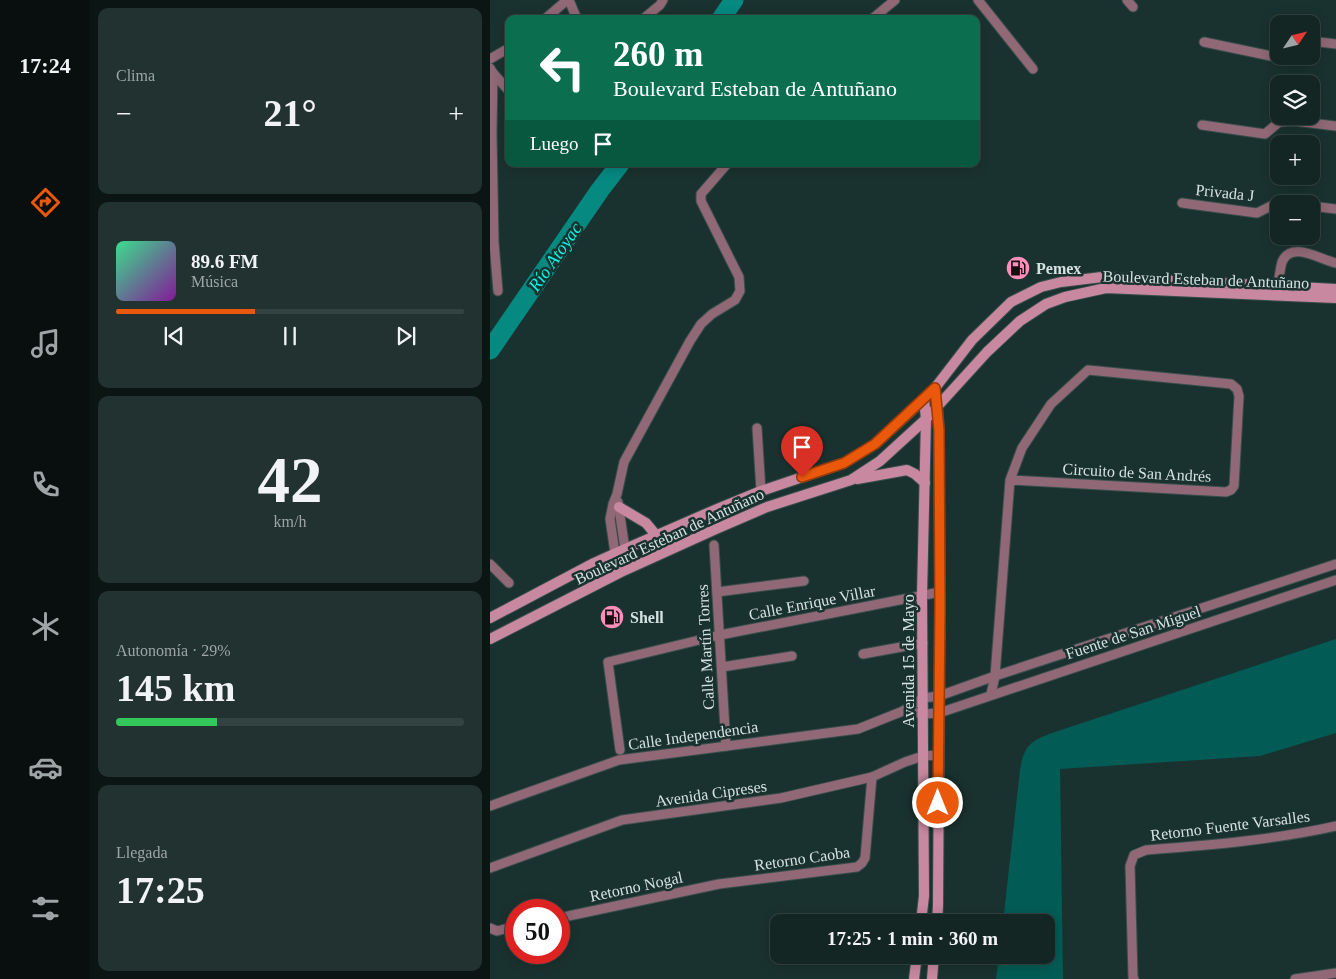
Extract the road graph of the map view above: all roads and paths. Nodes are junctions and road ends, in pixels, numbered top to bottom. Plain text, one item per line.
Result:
1 (568, 0) edge
2 (663, 0) edge
3 (895, 0) edge
4 (978, 0) edge
5 (550, 15) edge
6 (575, 15) edge
7 (648, 15) edge
8 (877, 15) edge
9 (1204, 42) dead end
10 (1320, 42) edge
11 (1336, 44) edge
12 (505, 50) edge
13 (1270, 56) edge
14 (490, 59) edge
15 (1033, 69) dead end
16 (492, 70) edge
17 (505, 86) edge
18 (1202, 125) dead end
19 (1336, 126) edge
20 (491, 133) edge
21 (724, 167) edge
22 (1182, 203) dead end
23 (1270, 206) edge
24 (1320, 207) edge
25 (1336, 208) edge
26 (492, 242) edge
27 (1336, 264) edge
28 (1278, 286) junction
29 (1336, 289) edge
30 (498, 291) dead end
31 (1336, 298) edge
32 (935, 388) junction
33 (924, 398) junction
34 (937, 406) junction
35 (926, 419) junction
36 (757, 428) dead end
37 (851, 480) junction
38 (1010, 480) junction
39 (925, 484) junction
40 (762, 491) junction
41 (617, 494) junction
42 (619, 507) junction
43 (656, 535) junction
44 (714, 545) dead end
45 (620, 551) junction
46 (490, 564) edge
47 (1336, 564) edge
48 (626, 570) junction
49 (1336, 580) edge
50 (804, 582) dead end
51 (509, 583) dead end
52 (717, 592) junction
53 (940, 592) junction
54 (922, 596) junction
55 (490, 618) edge
56 (720, 635) junction
57 (490, 639) edge
58 (922, 644) junction
59 (863, 654) dead end
60 (792, 656) dead end
61 (722, 667) junction
62 (995, 676) junction
63 (991, 694) junction
64 (939, 696) junction
65 (923, 698) junction
66 (903, 712) junction
67 (939, 713) junction
68 (923, 714) junction
69 (726, 746) junction
70 (620, 750) dead end
71 (939, 755) junction
72 (923, 756) junction
73 (872, 777) junction
74 (490, 806) edge
75 (1336, 826) edge
76 (490, 868) edge
77 (719, 884) joint
78 (922, 914) edge
79 (937, 914) edge
80 (570, 916) edge
81 (490, 928) edge
82 (505, 928) edge
83 (916, 964) edge
84 (933, 964) edge
85 (1336, 973) edge
86 (914, 979) edge
87 (932, 979) edge
88 (1134, 979) edge
89 (1295, 979) edge

1 - 5 street
1 - 6 street
2 - 7 street
3 - 8 street
4 - 15 street
9 - 13 street
10 - 11 street
12 - 14 street
16 - 17 street
16 - 20 street
18 - 19 street
20 - 26 street
21 - 41 street
22 - 23 street, Privada J
24 - 25 street
26 - 30 street
27 - 28 street
28 - 29 main road, Boulevard Esteban de Antuñano
28 - 32 main road, Boulevard Esteban de Antuñano
31 - 34 main road, Boulevard Esteban de Antuñano
32 - 33 main road, Boulevard Esteban de Antuñano
32 - 34 main road, Avenida 15 de Mayo
33 - 35 main road, Avenida 15 de Mayo
33 - 40 main road, Boulevard Esteban de Antuñano
34 - 35 main road, Boulevard Esteban de Antuñano
34 - 53 main road, Avenida 15 de Mayo
35 - 37 main road, Boulevard Esteban de Antuñano
35 - 39 main road, Avenida 15 de Mayo
36 - 40 street
37 - 39 main road
37 - 48 main road, Boulevard Esteban de Antuñano
38 - 38 street, Circuito de San Andrés
38 - 62 street, Circuito de San Andrés
39 - 54 main road, Avenida 15 de Mayo
40 - 43 main road, Boulevard Esteban de Antuñano
41 - 42 street
41 - 45 street
42 - 43 main road
42 - 45 street
43 - 45 main road, Boulevard Esteban de Antuñano
44 - 52 street, Calle Martín Torres
45 - 48 street
45 - 55 main road, Boulevard Esteban de Antuñano
46 - 51 street
47 - 62 street, Fuente de San Miguel
48 - 57 main road, Boulevard Esteban de Antuñano
49 - 63 street, Fuente de San Miguel
50 - 52 street
52 - 56 street, Calle Martín Torres
53 - 54 street, Calle Enrique Villar
53 - 64 main road, Avenida 15 de Mayo
54 - 56 street, Calle Enrique Villar
54 - 58 main road, Avenida 15 de Mayo
56 - 61 street, Calle Martín Torres
56 - 70 street, Calle Enrique Villar
58 - 59 street
58 - 65 main road, Avenida 15 de Mayo
60 - 61 street
61 - 69 street, Calle Martín Torres
62 - 63 street, Circuito de San Andrés
62 - 64 street, Fuente de San Miguel
63 - 67 street, Fuente de San Miguel
64 - 65 street, Calle Independencia
64 - 67 main road, Avenida 15 de Mayo
65 - 66 street, Calle Independencia
65 - 68 main road, Avenida 15 de Mayo
66 - 68 street, Calle Independencia
66 - 69 street, Calle Independencia
67 - 68 street, Calle Independencia
67 - 71 main road, Avenida 15 de Mayo
68 - 72 main road, Avenida 15 de Mayo
69 - 74 street, Calle Independencia
71 - 72 street, Avenida Cipreses
71 - 79 main road, Avenida 15 de Mayo
72 - 73 street, Avenida Cipreses
72 - 78 main road, Avenida 15 de Mayo
73 - 76 street, Avenida Cipreses
73 - 77 street, Retorno Caoba
75 - 88 street, Retorno Fuente Varsalles
77 - 80 street, Retorno Nogal
81 - 82 street
83 - 86 main road
84 - 87 main road
85 - 89 street

